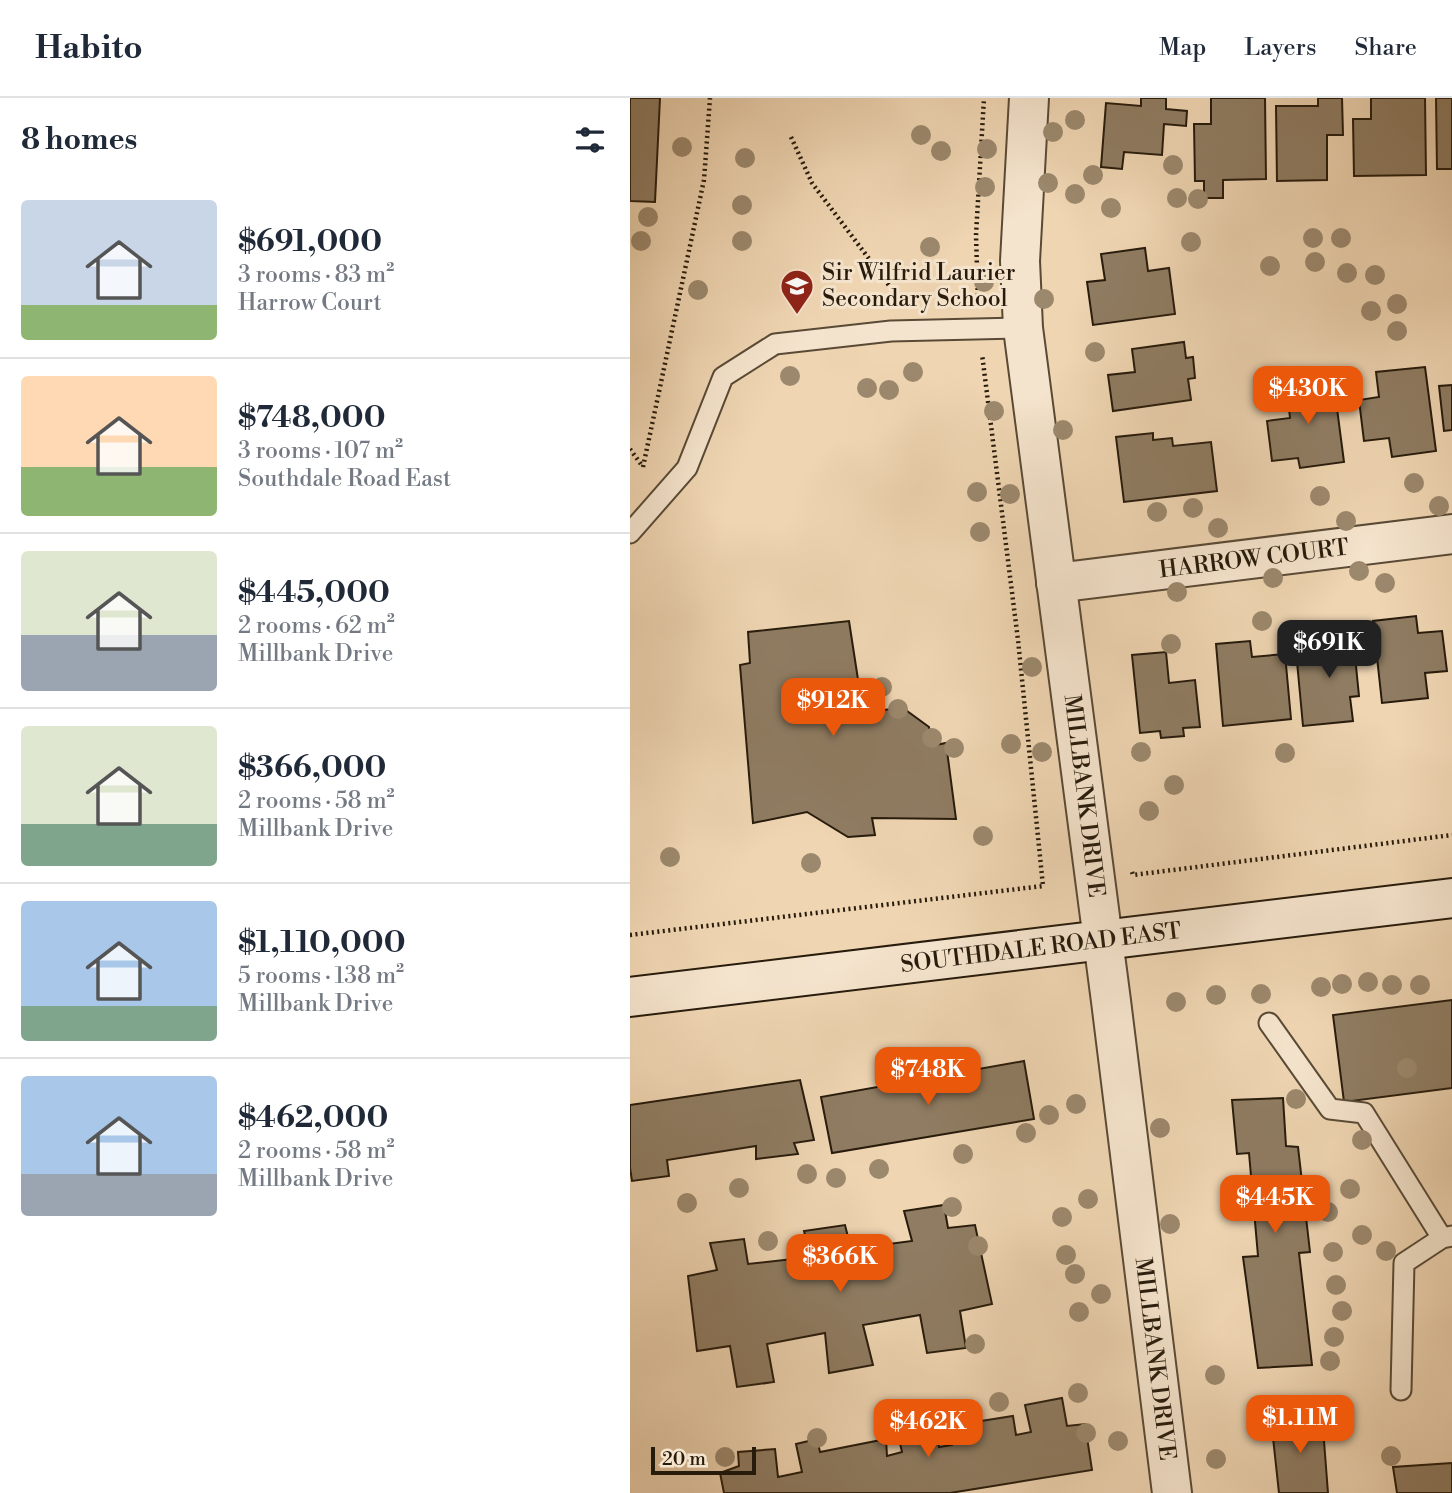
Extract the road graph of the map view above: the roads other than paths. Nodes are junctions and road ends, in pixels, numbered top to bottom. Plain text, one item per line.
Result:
1 (1029, 98) edge
2 (1023, 328) junction
3 (630, 533) edge
4 (1452, 534) edge
5 (1056, 583) junction
6 (1452, 898) edge
7 (1103, 941) junction
8 (630, 998) edge
9 (1269, 1023) dead end
10 (1447, 1237) edge
11 (1401, 1390) dead end
12 (1172, 1493) edge

1 - 2 street, MILLBANK DRIVE
2 - 3 lane
2 - 5 street, MILLBANK DRIVE
4 - 5 street, HARROW COURT
5 - 7 street, MILLBANK DRIVE
6 - 7 street, SOUTHDALE ROAD EAST
7 - 8 street, SOUTHDALE ROAD EAST
7 - 12 street, MILLBANK DRIVE
9 - 10 lane
10 - 11 lane

